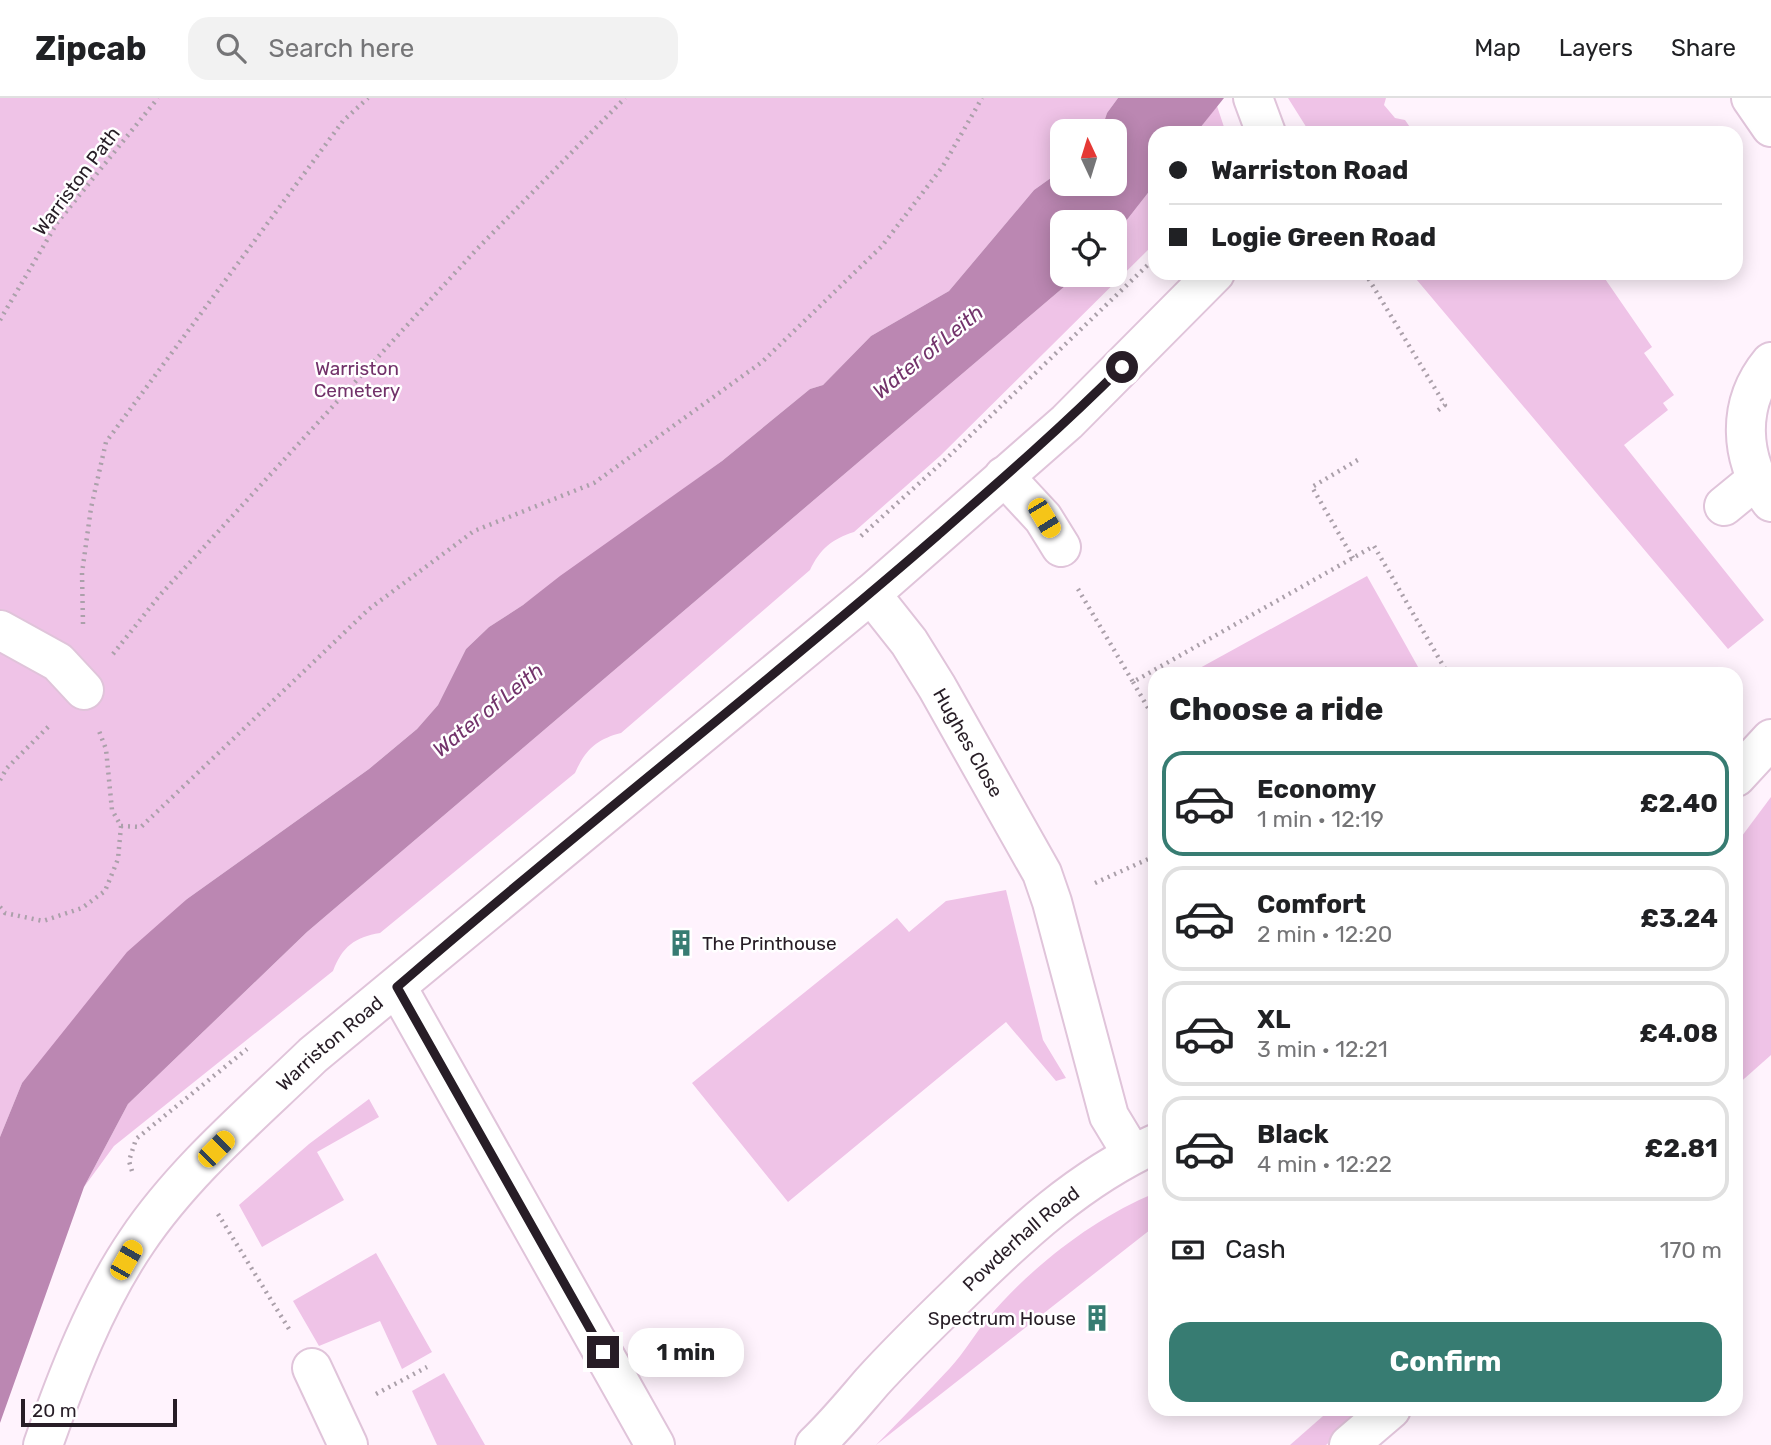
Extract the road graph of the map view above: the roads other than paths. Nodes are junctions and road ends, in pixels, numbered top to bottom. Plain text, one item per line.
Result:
1 (1751, 98) edge
2 (1771, 127) edge
3 (1208, 280) edge
4 (1771, 362) edge
5 (1004, 477) junction
6 (1764, 490) edge
7 (1724, 506) dead end
8 (1061, 547) dead end
9 (871, 594) junction
10 (0, 631) edge
11 (84, 690) road end
12 (1771, 739) edge
13 (1743, 769) edge
14 (397, 987) junction
15 (1143, 1149) edge
16 (312, 1368) road end
17 (1383, 1416) edge
18 (341, 1430) edge
19 (43, 1445) edge
20 (655, 1445) edge
21 (815, 1445) edge
22 (1349, 1445) edge

1 - 2 street
3 - 5 street, Warriston Road
4 - 6 street
5 - 8 street
5 - 9 street, Warriston Road
6 - 7 street
9 - 14 street, Warriston Road
9 - 15 street, Hughes Close
10 - 11 street
12 - 13 street
14 - 19 street, Warriston Road
14 - 20 street
15 - 21 street, Powderhall Road
16 - 18 street
17 - 22 street

